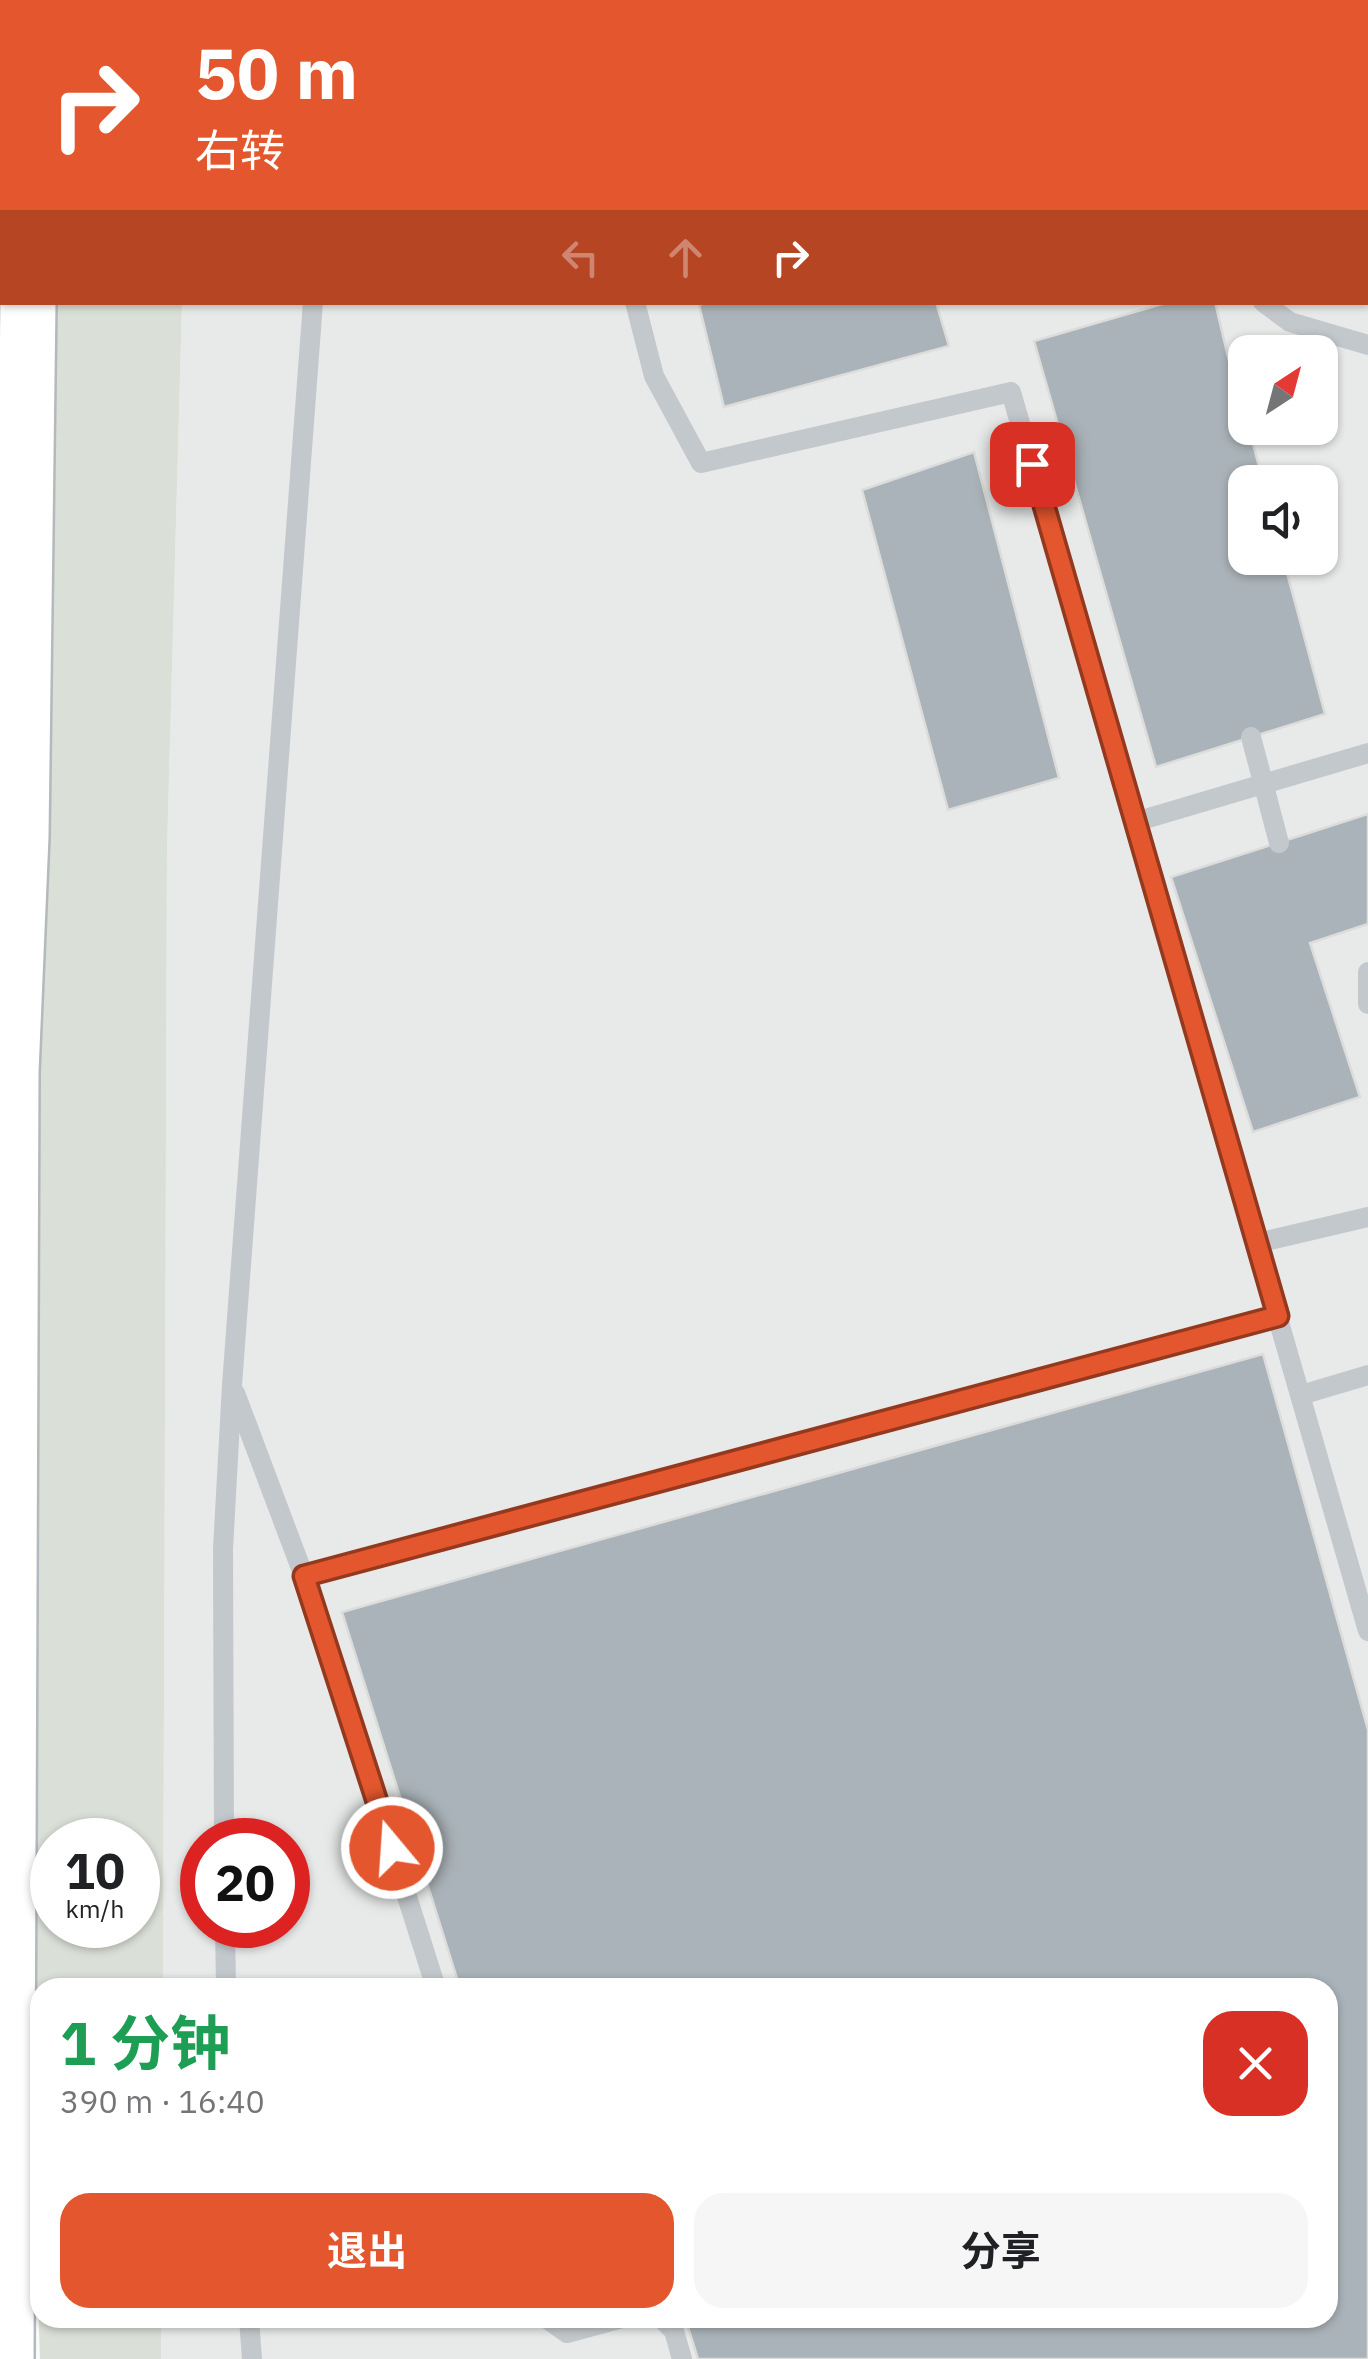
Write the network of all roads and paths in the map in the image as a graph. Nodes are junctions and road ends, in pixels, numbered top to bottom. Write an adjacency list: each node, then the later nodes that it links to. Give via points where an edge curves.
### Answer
1 (28, 305): 15 (highway)
2 (313, 305): 20 (lane)
3 (636, 305): 10 (lane, via 654,376 701,463 1011,392)
4 (1268, 305): 5 (lane, via 1290,322)
5 (1365, 345): 6 (lane)
6 (1368, 367)
7 (1251, 737): 9 (lane)
8 (1368, 753): 9 (lane)
9 (1264, 784): 10 (lane); 11 (lane)
10 (1135, 822): 17 (lane)
11 (1280, 842)
12 (1368, 972): 14 (lane)
13 (0, 1000): 15 (highway)
14 (1368, 1004)
15 (11, 1072): 32 (highway)
16 (1368, 1217): 17 (lane)
17 (1257, 1243): 18 (lane)
18 (1278, 1316): 21 (lane); 22 (lane)
19 (1368, 1375): 21 (lane)
20 (232, 1385): 22 (lane); 24 (lane)
21 (1301, 1395): 23 (lane)
22 (304, 1576): 27 (lane)
23 (1368, 1630)
24 (224, 1818)
25 (225, 1948): 26 (lane)
26 (226, 1978)
27 (433, 1978)
28 (250, 2328): 33 (lane)
29 (560, 2328): 30 (lane, via 567,2333)
30 (585, 2328)
31 (670, 2328): 34 (lane)
32 (6, 2359)
33 (252, 2359)
34 (682, 2359)

